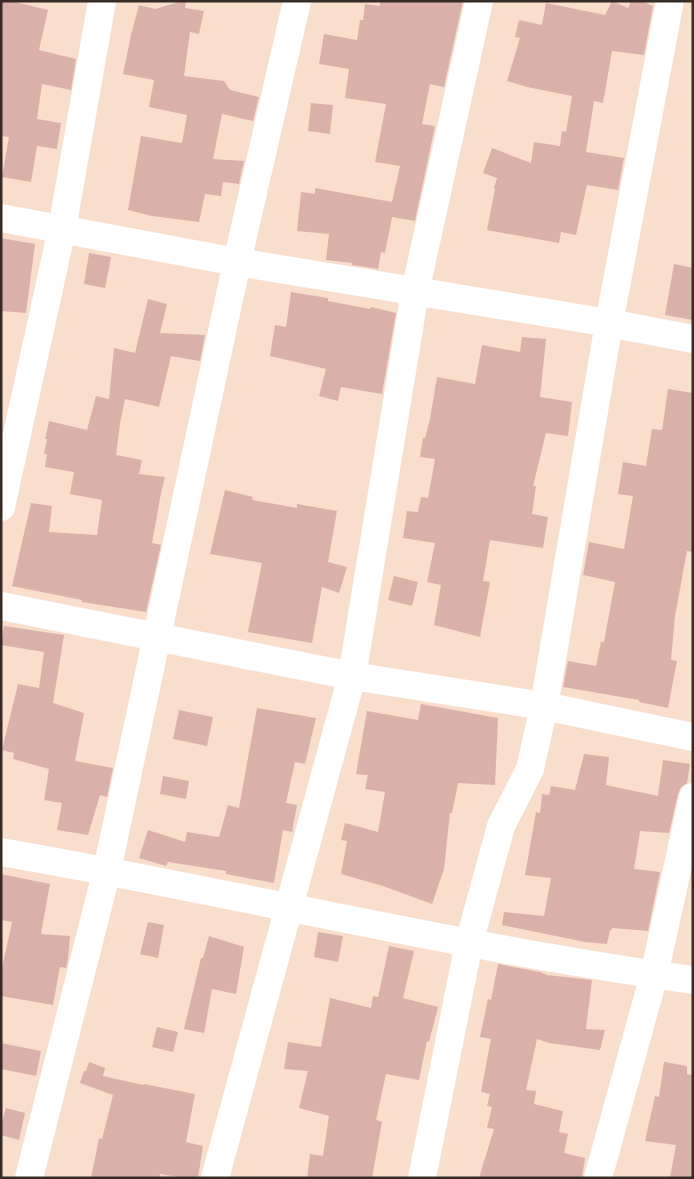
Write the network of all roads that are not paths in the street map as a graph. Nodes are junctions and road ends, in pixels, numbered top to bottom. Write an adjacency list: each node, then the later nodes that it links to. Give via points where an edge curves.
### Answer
1 (102, 1): 6 (street)
2 (297, 1): 7 (street)
3 (479, 1): 8 (street)
4 (670, 1): 9 (street)
5 (1, 218): 6 (street)
6 (62, 229): 7 (street); 11 (street)
7 (237, 262): 8 (street); 13 (street)
8 (415, 292): 9 (street); 14 (street)
9 (609, 323): 10 (street); 15 (street)
10 (693, 339)
11 (1, 507)
12 (1, 606): 13 (street)
13 (157, 636): 14 (street); 19 (street)
14 (352, 676): 15 (street); 20 (street)
15 (544, 706): 16 (street); 21 (street, via 530,769 501,826)
16 (693, 737)
17 (693, 797): 22 (street)
18 (1, 852): 19 (street)
19 (107, 870): 20 (street); 24 (street)
20 (288, 908): 21 (street); 25 (street)
21 (469, 943): 22 (street); 26 (street)
22 (654, 975): 23 (street); 27 (street)
23 (693, 980)
24 (29, 1178)
25 (215, 1178)
26 (422, 1178)
27 (598, 1178)

